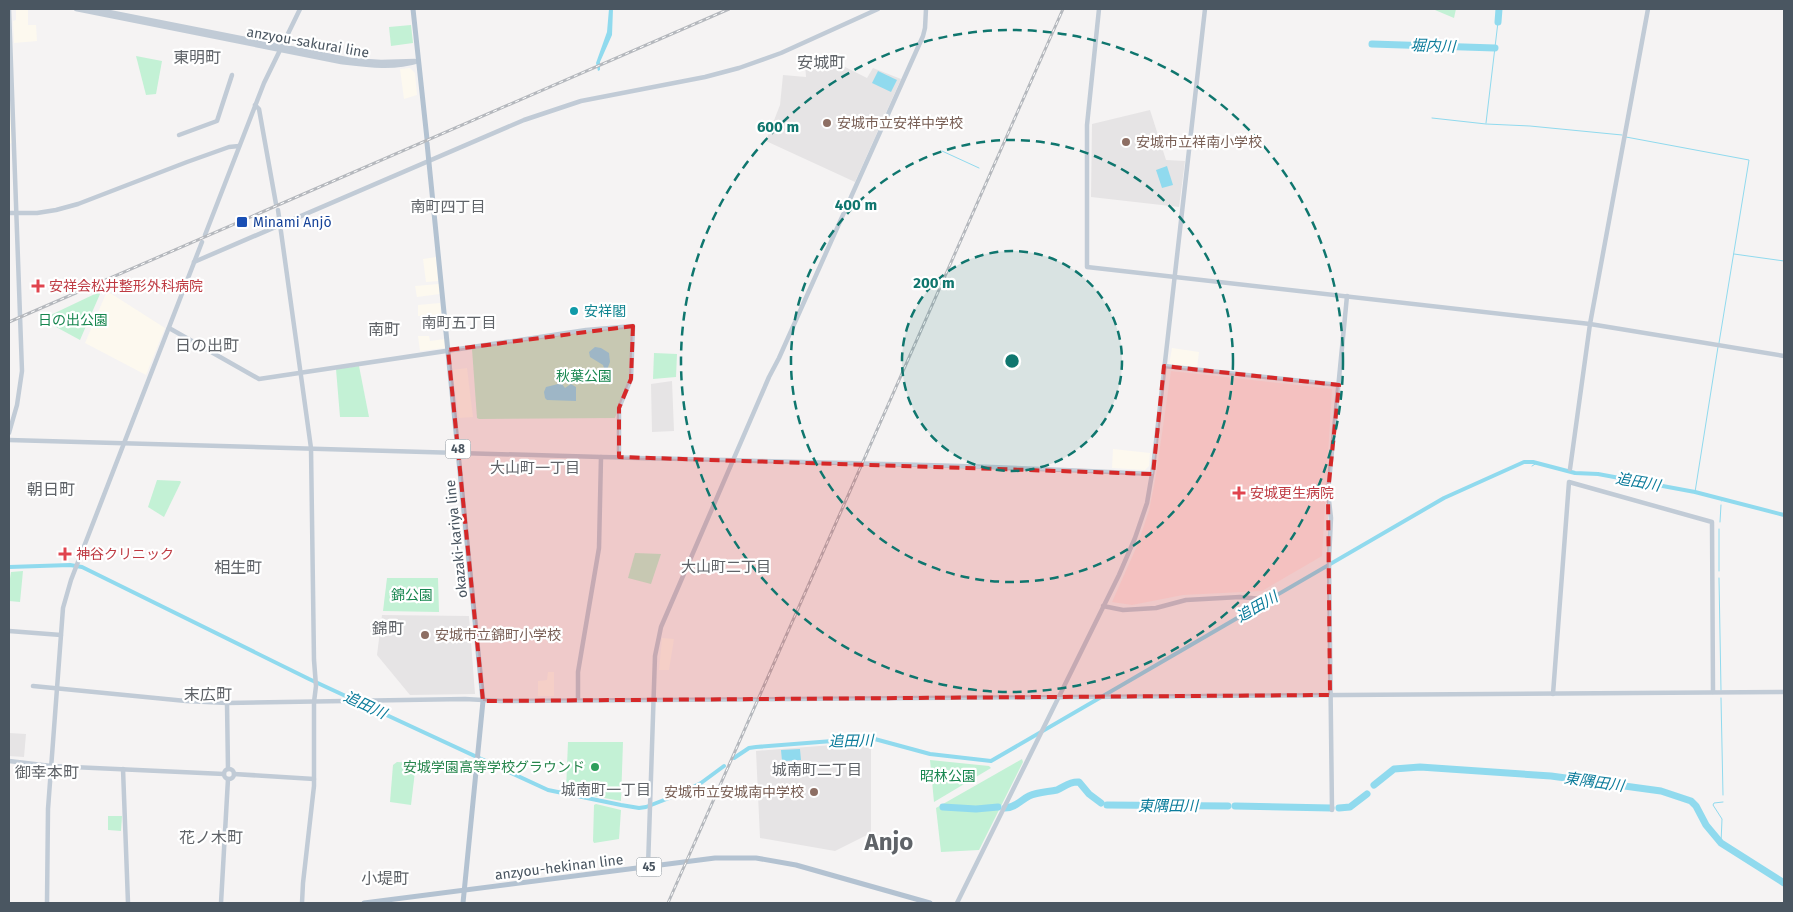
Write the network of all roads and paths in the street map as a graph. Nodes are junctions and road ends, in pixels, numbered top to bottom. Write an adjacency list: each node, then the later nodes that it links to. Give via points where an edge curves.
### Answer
1 (9, 9): 21 (street)
2 (76, 9): 11 (street, anzyou-sakurai line)
3 (94, 9): 11 (street, anzyou-sakurai line)
4 (300, 9): 11 (street)
5 (414, 9): 12 (main road, okazaki-kariya line / 48)
6 (878, 9): 17 (street, via 781,53 739,68 581,101 524,120)
7 (926, 9): 42 (street, via 923,36)
8 (1100, 9): 26 (street, via 1087,125 1087,267)
9 (1204, 9): 26 (street)
10 (1648, 9): 28 (street)
11 (280, 48): 12 (street, anzyou-sakurai line, via 362,65 398,65); 14 (street)
12 (418, 61): 17 (main road, okazaki-kariya line / 48)
13 (232, 75): 15 (street, via 217,121)
14 (255, 105): 16 (street); 18 (street, via 260,109)
15 (179, 135)
16 (240, 146): 21 (street, via 229,147 73,205 46,212); 23 (street)
17 (428, 161): 22 (street); 30 (main road, okazaki-kariya line / 48)
18 (276, 204)
19 (278, 210): 22 (street)
20 (9, 213): 21 (street)
21 (17, 213): 35 (street, via 22,371)
22 (280, 225): 25 (street); 33 (street)
23 (205, 235)
24 (202, 242): 25 (street)
25 (194, 262): 29 (street)
26 (1174, 278): 27 (street); 32 (street)
27 (1347, 296): 28 (street); 34 (street)
28 (1590, 324): 31 (street); 43 (street)
29 (169, 328): 33 (street, via 259,378); 37 (street)
30 (448, 350): 33 (street); 39 (main road, okazaki-kariya line / 48); 41 (street, via 633,326 630,379 619,408)
31 (1784, 356)
32 (1164, 366): 34 (street); 44 (street)
33 (301, 372): 38 (street)
34 (1339, 385): 54 (street, via 1328,492 1331,518)
35 (9, 433)
36 (9, 440): 37 (street)
37 (125, 443): 38 (street); 48 (street, via 76,568 63,608)
38 (311, 448): 39 (street); 59 (street)
39 (458, 452): 40 (street); 58 (main road, okazaki-kariya line / 48)
40 (601, 457): 41 (street); 56 (street, via 599,548 578,672)
41 (619, 457): 42 (street)
42 (733, 460): 44 (street, via 1054,468); 57 (street, via 661,627 655,656)
43 (1570, 471)
44 (1152, 474): 46 (street, via 1147,503 1135,538)
45 (1262, 599): 46 (street, via 1186,600 1156,608 1123,610)
46 (1103, 606): 55 (street)
47 (9, 631): 48 (street)
48 (61, 635): 50 (street)
49 (33, 686): 50 (street)
50 (57, 688): 60 (street); 62 (street)
51 (1713, 692): 52 (street); 53 (street); 53 (street, via 1712,522 1569,482)
52 (1784, 692)
53 (1553, 694): 54 (street)
54 (1330, 695): 55 (street); 69 (street)
55 (1058, 698): 57 (street); 79 (street)
56 (578, 700): 57 (street); 58 (street)
57 (654, 700): 70 (street)
58 (483, 701): 59 (street); 71 (main road, okazaki-kariya line / 48)
59 (314, 702): 60 (street); 68 (street)
60 (227, 703): 63 (street)
61 (9, 761): 62 (street)
62 (51, 766): 64 (street); 72 (street)
63 (228, 769): 65 (street); 66 (street)
64 (123, 770): 65 (street); 73 (street)
65 (224, 774): 67 (street)
66 (234, 774): 67 (street); 68 (street)
67 (228, 779): 74 (street)
68 (314, 779): 75 (street)
69 (1332, 810)
70 (648, 867): 71 (main road, anzyou-hekinan line / 45); 78 (main road, anzyou-hekinan line / 45, via 715,858 756,858 796,865)
71 (464, 890): 76 (main road, anzyou-hekinan line / 45); 77 (main road, okazaki-kariya line / 48)
72 (47, 903)
73 (128, 903)
74 (221, 903)
75 (302, 903)
76 (364, 903)
77 (463, 903)
78 (930, 903)
79 (957, 903)

